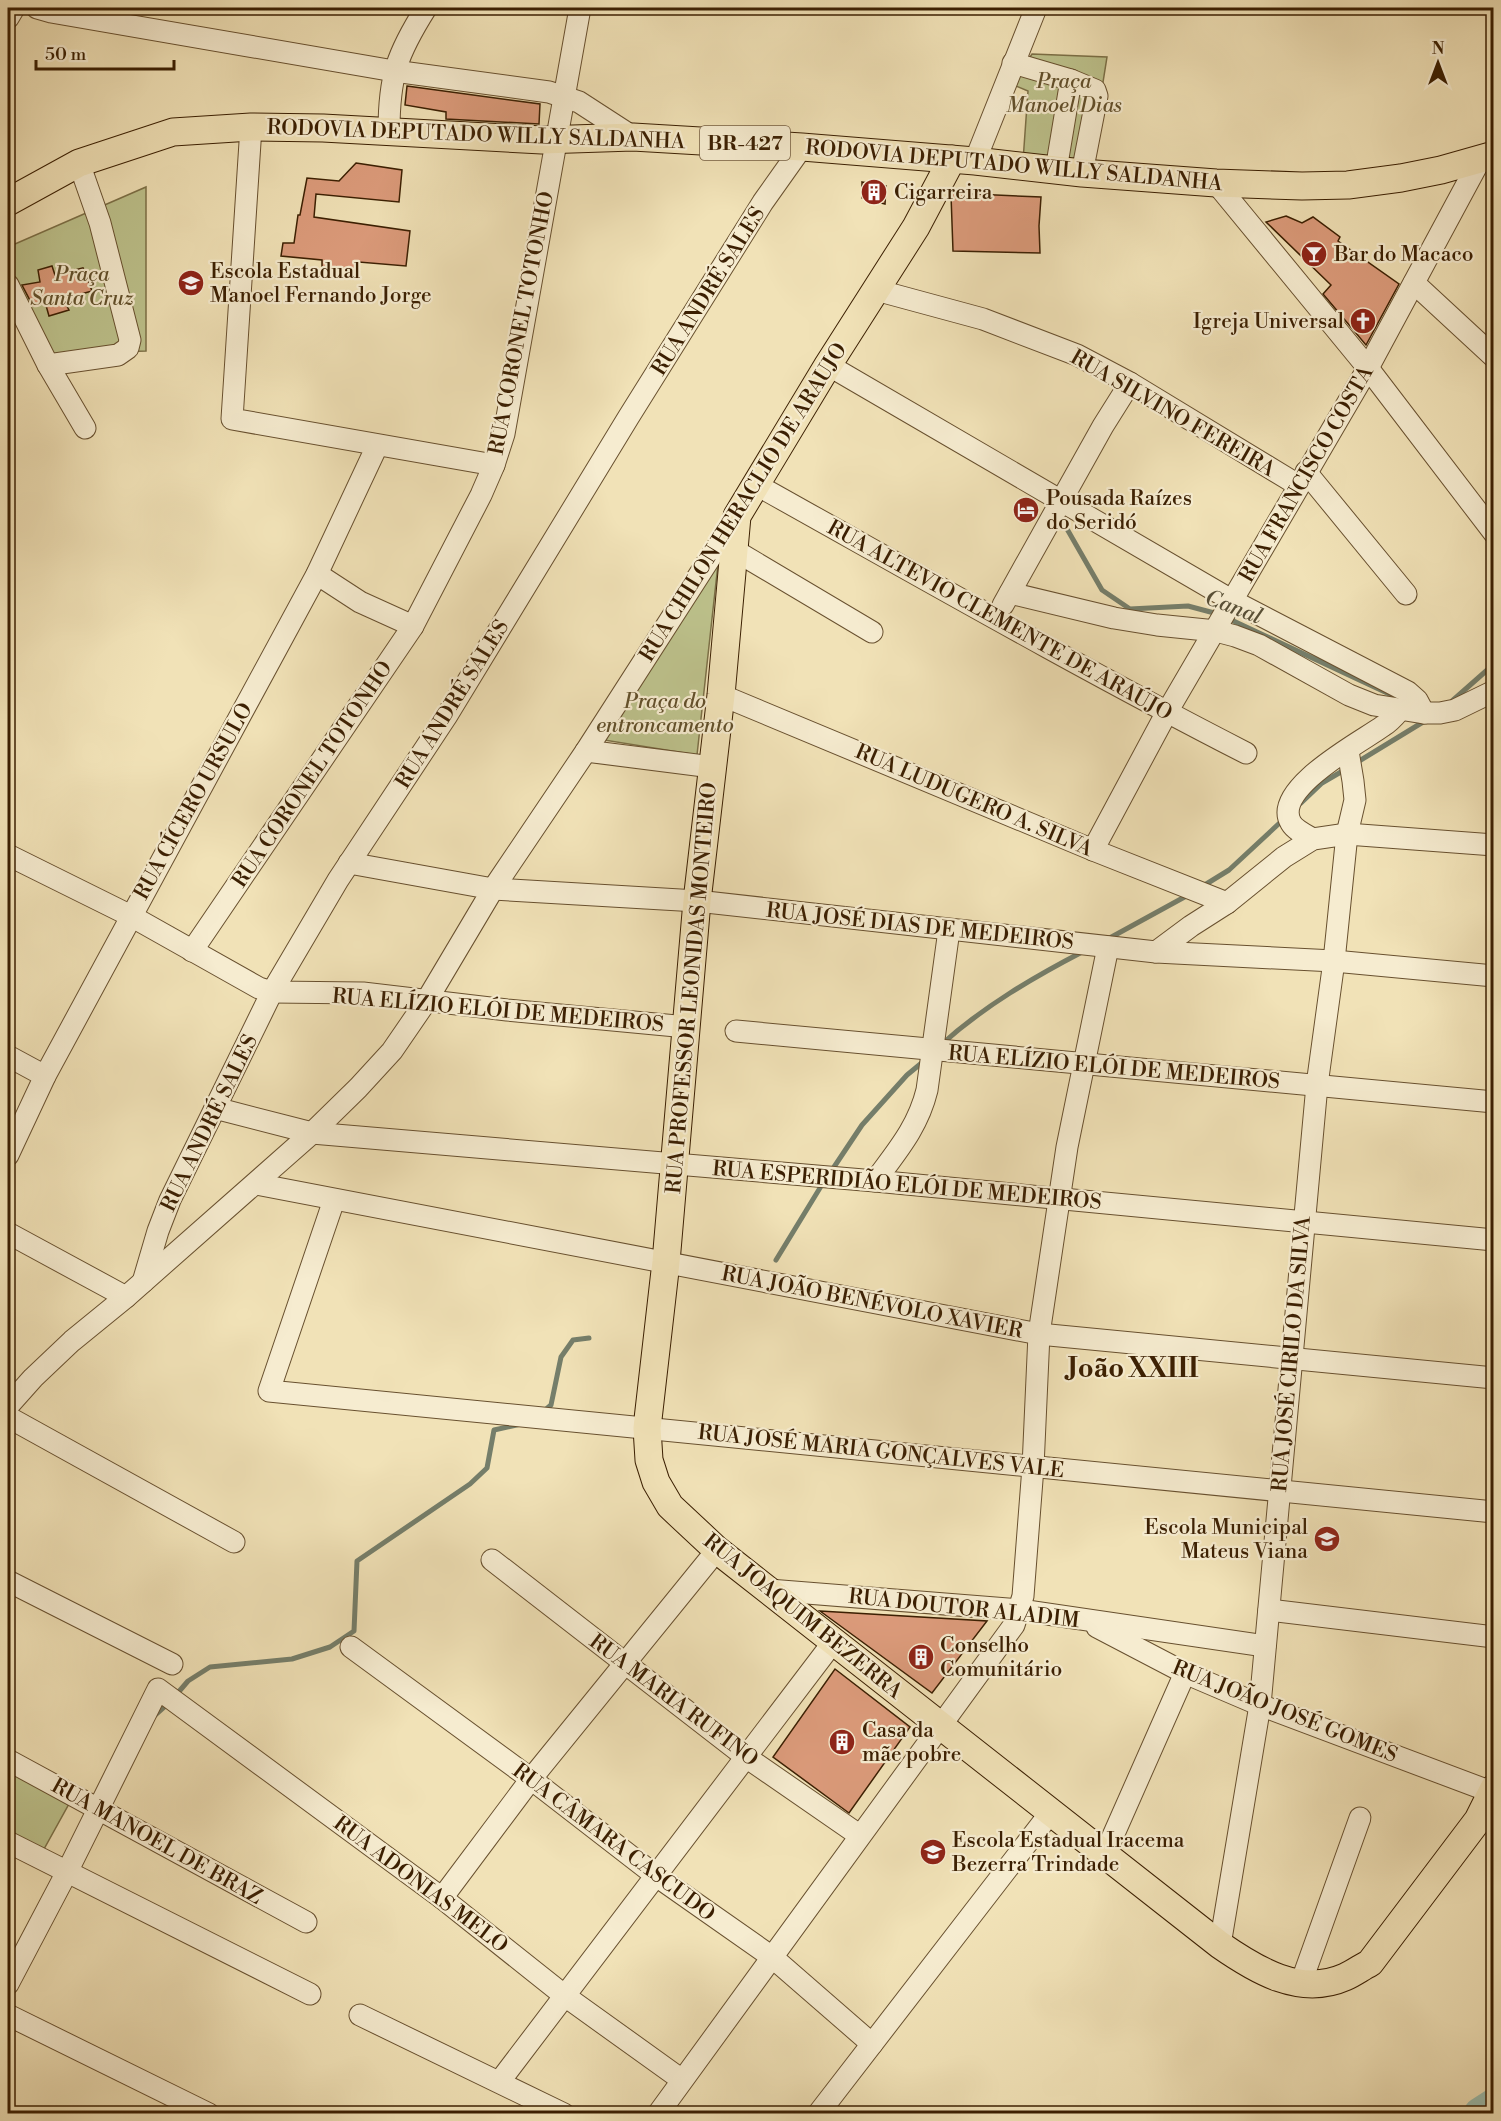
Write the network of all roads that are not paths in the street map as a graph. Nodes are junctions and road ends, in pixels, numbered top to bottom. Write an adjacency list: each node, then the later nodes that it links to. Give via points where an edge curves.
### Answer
1 (14, 8): 6 (street)
2 (37, 8): 8 (street)
3 (426, 8): 8 (street)
4 (580, 8): 10 (street, RUA CORONEL TOTONHO)
5 (1036, 8): 7 (street)
6 (8, 18)
7 (1013, 63): 9 (street); 17 (street)
8 (394, 71): 10 (street); 12 (street)
9 (1071, 80): 19 (street); 19 (street, via 1096,93)
10 (563, 96): 13 (street); 14 (street, RUA CORONEL TOTONHO)
11 (251, 127): 12 (main road, RODOVIA DEPUTADO WILLY SALDANHA / BR-427); 18 (main road, RODOVIA DEPUTADO WILLY SALDANHA / BR-427, via 173,132); 31 (street, via 232,419)
12 (389, 131): 14 (main road, RODOVIA DEPUTADO WILLY SALDANHA / BR-427)
13 (633, 136): 14 (main road, RODOVIA DEPUTADO WILLY SALDANHA / BR-427); 15 (main road, RODOVIA DEPUTADO WILLY SALDANHA / BR-427)
14 (555, 140): 32 (street, RUA CORONEL TOTONHO, via 504,434)
15 (802, 147): 17 (main road, RODOVIA DEPUTADO WILLY SALDANHA / BR-427); 61 (street, RUA ANDRÉ SALES, via 763,202 628,418 446,717)
16 (1487, 157): 20 (main road, RODOVIA DEPUTADO WILLY SALDANHA / BR-427, via 1442,170 1348,185); 22 (street, RUA FRANCISCO COSTA)
17 (964, 160): 19 (main road, RODOVIA DEPUTADO WILLY SALDANHA / BR-427); 24 (main road, RUA CHILON HERACLIO DE ARAUJO)
18 (79, 163): 21 (main road, RODOVIA DEPUTADO WILLY SALDANHA / BR-427); 26 (street, via 100,223 130,340 128,348 118,355)
19 (1069, 172): 20 (main road, RODOVIA DEPUTADO WILLY SALDANHA / BR-427)
20 (1216, 183): 28 (street)
21 (8, 202)
22 (1414, 283): 25 (street); 28 (street, RUA FRANCISCO COSTA)
23 (8, 285): 26 (street)
24 (876, 290): 27 (main road, RUA CHILON HERACLIO DE ARAUJO); 29 (street, RUA SILVINO FEREIRA, via 1031,336)
25 (1494, 357)
26 (48, 365): 30 (street)
27 (828, 365): 34 (main road, RUA CHILON HERACLIO DE ARAUJO); 35 (street)
28 (1368, 368): 33 (street, RUA FRANCISCO COSTA); 37 (street)
29 (1130, 383): 33 (street, RUA SILVINO FEREIRA); 35 (street)
30 (86, 428)
31 (377, 446): 32 (street); 39 (street, RUA CÍCERO URSULO)
32 (494, 465): 44 (street, RUA CORONEL TOTONHO)
33 (1302, 479): 41 (street, RUA SILVINO FEREIRA); 42 (street, RUA FRANCISCO COSTA)
34 (755, 484): 36 (main road, RUA CHILON HERACLIO DE ARAUJO); 43 (street, RUA ALTEVIO CLEMENTE DE ARAÚJO)
35 (1060, 501): 40 (street); 42 (street)
36 (737, 516): 38 (main road, RUA PROFESSOR LEONIDAS MONTEIRO); 53 (street, RUA CHILON HERACLIO DE ARAUJO)
37 (1494, 533)
38 (734, 550): 46 (street); 48 (main road, RUA PROFESSOR LEONIDAS MONTEIRO)
39 (317, 574): 44 (street, via 360,602); 65 (street, RUA CÍCERO URSULO)
40 (1010, 593): 43 (street); 45 (street, via 1114,618)
41 (1406, 594)
42 (1233, 601): 45 (street, RUA FRANCISCO COSTA); 51 (street, via 1408,692)
43 (994, 618): 50 (street, RUA ALTEVIO CLEMENTE DE ARAÚJO)
44 (413, 626): 68 (street, RUA CORONEL TOTONHO)
45 (1216, 631): 49 (street, via 1259,645 1349,695); 50 (street, RUA FRANCISCO COSTA)
46 (872, 632)
47 (1494, 692): 51 (street, via 1455,710)
48 (721, 695): 55 (main road, RUA PROFESSOR LEONIDAS MONTEIRO); 59 (street, RUA LUDUGERO A. SILVA)
49 (1400, 710): 51 (street); 52 (street)
50 (1167, 712): 54 (street, RUA ALTEVIO CLEMENTE DE ARAÚJO); 59 (street, RUA FRANCISCO COSTA)
51 (1424, 713)
52 (1348, 751): 56 (street, RUA JOSÉ CIRILO DA SILVA, via 1354,800); 57 (street, via 1312,776 1290,802 1292,826)
53 (586, 752): 55 (street); 62 (street, RUA CHILON HERACLIO DE ARAUJO)
54 (1246, 753)
55 (712, 767): 63 (main road, RUA PROFESSOR LEONIDAS MONTEIRO)
56 (1347, 834): 57 (street); 58 (street); 70 (street, RUA JOSÉ CIRILO DA SILVA)
57 (1313, 839): 64 (street)
58 (1494, 845)
59 (1093, 850): 64 (street, RUA LUDUGERO A. SILVA)
60 (8, 855): 65 (street)
61 (349, 863): 62 (street, RUA JOSÉ DIAS DE MEDEIROS); 72 (street, RUA ANDRÉ SALES)
62 (494, 889): 63 (street, RUA JOSÉ DIAS DE MEDEIROS); 73 (street, RUA CHILON HERACLIO DE ARAUJO)
63 (697, 901): 66 (street, RUA JOSÉ DIAS DE MEDEIROS); 74 (main road, RUA PROFESSOR LEONIDAS MONTEIRO)
64 (1227, 903): 69 (street)
65 (131, 916): 68 (street); 79 (street, RUA CÍCERO URSULO)
66 (949, 930): 67 (street, RUA JOSÉ DIAS DE MEDEIROS); 76 (street)
67 (1108, 947): 69 (street, RUA JOSÉ DIAS DE MEDEIROS); 78 (street)
68 (192, 951): 72 (street)
69 (1156, 952): 70 (street, RUA JOSÉ DIAS DE MEDEIROS)
70 (1334, 961): 71 (street, RUA JOSÉ DIAS DE MEDEIROS); 80 (street, RUA JOSÉ CIRILO DA SILVA)
71 (1494, 976)
72 (272, 993): 73 (street, RUA ELÍZIO ELÓI DE MEDEIROS, via 363,993); 82 (street, RUA ANDRÉ SALES)
73 (427, 1000): 74 (street, RUA ELÍZIO ELÓI DE MEDEIROS); 83 (street, RUA CHILON HERACLIO DE ARAUJO, via 392,1051)
74 (687, 1028): 85 (main road, RUA PROFESSOR LEONIDAS MONTEIRO)
75 (735, 1031): 76 (street, RUA ELÍZIO ELÓI DE MEDEIROS)
76 (931, 1050): 78 (street, RUA ELÍZIO ELÓI DE MEDEIROS); 86 (street, via 922,1110 914,1128)
77 (8, 1056): 79 (street)
78 (1085, 1064): 80 (street, RUA ELÍZIO ELÓI DE MEDEIROS); 89 (street)
79 (45, 1076): 84 (street, RUA CÍCERO URSULO)
80 (1317, 1086): 81 (street, RUA ELÍZIO ELÓI DE MEDEIROS); 90 (street, RUA JOSÉ CIRILO DA SILVA)
81 (1494, 1102)
82 (215, 1108): 83 (street, RUA ESPERIDIÃO ELÓI DE MEDEIROS); 94 (street, RUA ANDRÉ SALES, via 170,1200)
83 (312, 1133): 85 (street, RUA ESPERIDIÃO ELÓI DE MEDEIROS); 87 (street, RUA CHILON HERACLIO DE ARAUJO)
84 (8, 1155)
85 (674, 1163): 86 (street, RUA ESPERIDIÃO ELÓI DE MEDEIROS); 93 (main road, RUA PROFESSOR LEONIDAS MONTEIRO)
86 (875, 1181): 89 (street, RUA ESPERIDIÃO ELÓI DE MEDEIROS)
87 (256, 1184): 88 (street, RUA JOÃO BENÉVOLO XAVIER); 94 (street, RUA CHILON HERACLIO DE ARAUJO)
88 (334, 1200): 93 (street, RUA JOÃO BENÉVOLO XAVIER); 101 (street, RUA JOSÉ MARIA GONÇALVES VALE, via 269,1391)
89 (1058, 1200): 90 (street, RUA ESPERIDIÃO ELÓI DE MEDEIROS); 96 (street)
90 (1304, 1222): 92 (street, RUA ESPERIDIÃO ELÓI DE MEDEIROS); 97 (street, RUA JOSÉ CIRILO DA SILVA)
91 (8, 1233): 95 (street)
92 (1494, 1240)
93 (666, 1262): 96 (street, RUA JOÃO BENÉVOLO XAVIER); 101 (main road, RUA PROFESSOR LEONIDAS MONTEIRO)
94 (143, 1282): 95 (street, RUA CHILON HERACLIO DE ARAUJO)
95 (126, 1297): 99 (street, via 72,1341)
96 (1039, 1334): 97 (street, RUA JOÃO BENÉVOLO XAVIER); 103 (street)
97 (1292, 1358): 98 (street, RUA JOÃO BENÉVOLO XAVIER); 104 (street, RUA JOSÉ CIRILO DA SILVA)
98 (1494, 1378)
99 (8, 1406)
100 (8, 1417): 106 (street)
101 (647, 1428): 102 (main road, RUA PROFESSOR LEONIDAS MONTEIRO); 103 (street, RUA JOSÉ MARIA GONÇALVES VALE)
102 (649, 1460): 107 (main road, RUA JOAQUIM BEZERRA, via 670,1506)
103 (1033, 1467): 104 (street, RUA JOSÉ MARIA GONÇALVES VALE); 111 (street)
104 (1278, 1490): 105 (street, RUA JOSÉ MARIA GONÇALVES VALE); 112 (street, RUA JOSÉ CIRILO DA SILVA)
105 (1494, 1512)
106 (234, 1542)
107 (717, 1550): 110 (main road, RUA JOAQUIM BEZERRA); 118 (street)
108 (492, 1560): 118 (street, RUA MARIA RUFINO)
109 (8, 1581): 119 (street)
110 (769, 1590): 111 (street, RUA DOUTOR ALADIM); 115 (main road, RUA JOAQUIM BEZERRA)
111 (1020, 1610): 113 (street, RUA DOUTOR ALADIM); 122 (street, via 1014,1625)
112 (1269, 1610): 114 (street); 116 (street, RUA JOSÉ CIRILO DA SILVA)
113 (1083, 1620): 116 (street, RUA DOUTOR ALADIM); 120 (street, RUA JOÃO JOSÉ GOMES)
114 (1494, 1637)
115 (834, 1641): 122 (main road, RUA JOAQUIM BEZERRA); 123 (street)
116 (1265, 1646): 121 (street, RUA JOSÉ CIRILO DA SILVA)
117 (351, 1647): 125 (street, RUA CÂMARA CASCUDO)
118 (626, 1663): 123 (street, RUA MARIA RUFINO); 125 (street)
119 (172, 1664)
120 (1185, 1673): 121 (street, RUA JOÃO JOSÉ GOMES); 132 (street)
121 (1260, 1705): 126 (street, RUA JOÃO JOSÉ GOMES); 137 (street, RUA JOSÉ CIRILO DA SILVA)
122 (942, 1726): 128 (main road, RUA JOAQUIM BEZERRA); 130 (street)
123 (746, 1757): 130 (street, RUA MARIA RUFINO); 134 (street)
124 (8, 1760): 127 (street, RUA MANOEL DE BRAZ)
125 (531, 1779): 134 (street, RUA CÂMARA CASCUDO); 135 (street)
126 (1493, 1791): 139 (main road, RUA JOAQUIM BEZERRA, via 1478,1820 1370,1963 1344,1977 1323,1983)
127 (99, 1808): 133 (street); 135 (street, RUA ADONIAS MELO, via 158,1689); 136 (street, RUA MANOEL DE BRAZ)
128 (1051, 1812): 132 (main road, RUA JOAQUIM BEZERRA); 145 (street)
129 (1360, 1818): 139 (street)
130 (859, 1835): 138 (street)
131 (8, 1842): 133 (street)
132 (1105, 1854): 137 (main road, RUA JOAQUIM BEZERRA)
133 (67, 1872): 140 (street); 141 (street)
134 (655, 1875): 138 (street, RUA CÂMARA CASCUDO); 142 (street)
135 (442, 1898): 142 (street, RUA ADONIAS MELO)
136 (306, 1922)
137 (1220, 1945): 139 (main road, RUA JOAQUIM BEZERRA, via 1253,1967)
138 (772, 1957): 145 (street, RUA CÂMARA CASCUDO); 146 (street)
139 (1301, 1983)
140 (8, 1984)
141 (310, 1994)
142 (565, 1996): 146 (street, RUA ADONIAS MELO); 147 (street)
143 (8, 2015): 148 (street)
144 (360, 2015): 147 (street)
145 (872, 2044): 151 (street)
146 (682, 2080): 150 (street)
147 (500, 2081): 149 (street)
148 (209, 2114)
149 (564, 2114)
150 (658, 2114)
151 (818, 2114)

